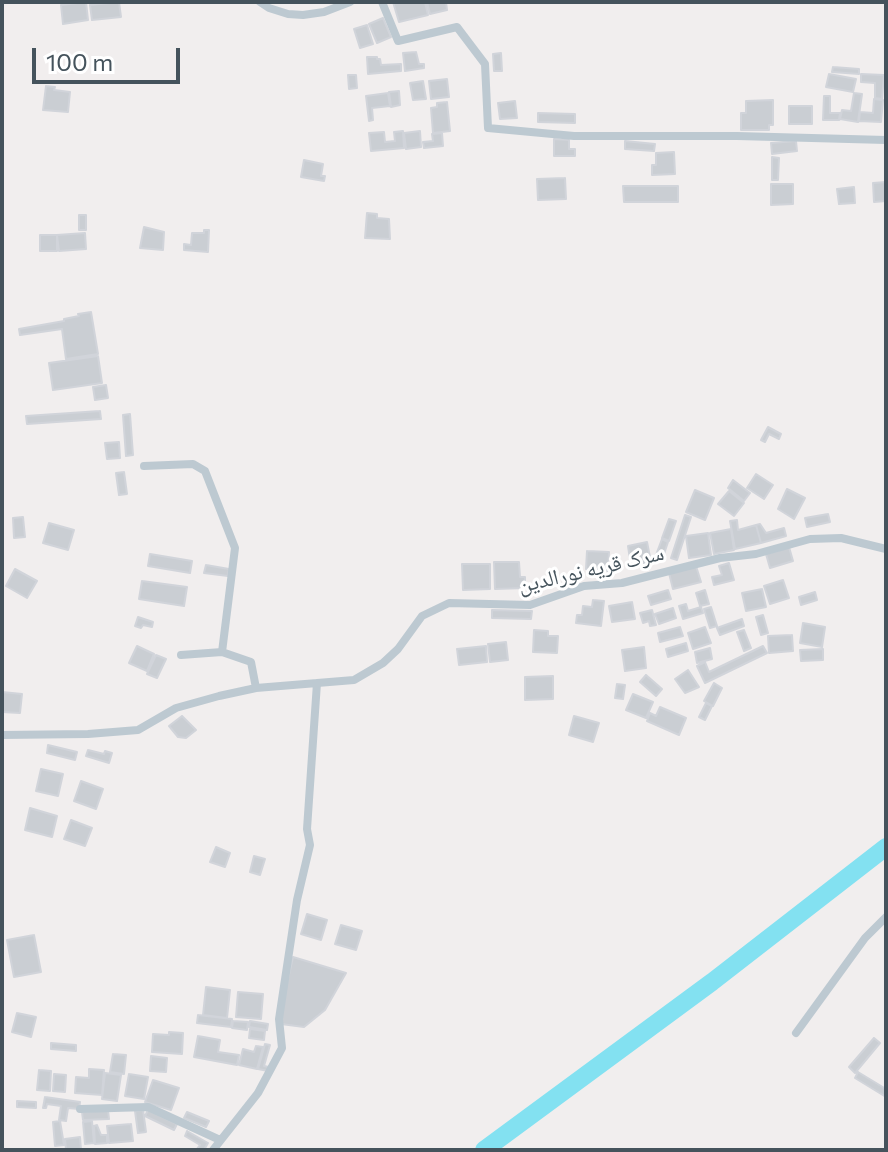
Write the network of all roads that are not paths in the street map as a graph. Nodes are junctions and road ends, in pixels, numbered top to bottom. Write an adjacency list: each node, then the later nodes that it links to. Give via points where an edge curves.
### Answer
1 (260, 2): 2 (street, via 303,15)
2 (350, 2)
3 (382, 2): 4 (street, via 398,41 457,27 485,64 488,128 574,136)
4 (886, 140)
5 (144, 466): 7 (street, via 193,464 205,471 235,548)
6 (886, 549): 9 (street, سرک قریه نورالدین, via 841,538 810,539 622,583 584,586 530,605 449,603 422,616 383,663 354,680)
7 (222, 652): 8 (street); 10 (street, via 251,662)
8 (181, 655)
9 (317, 683): 10 (street, سرک قریه نورالدین); 15 (street, via 310,845 279,1019 282,1048 258,1093)
10 (256, 688): 11 (street, سرک قریه نورالدین, via 176,708 138,730)
11 (2, 735)
12 (886, 917): 13 (street)
13 (796, 1033)
14 (80, 1109): 15 (street, via 148,1107)
15 (220, 1140): 16 (street)
16 (213, 1150)

